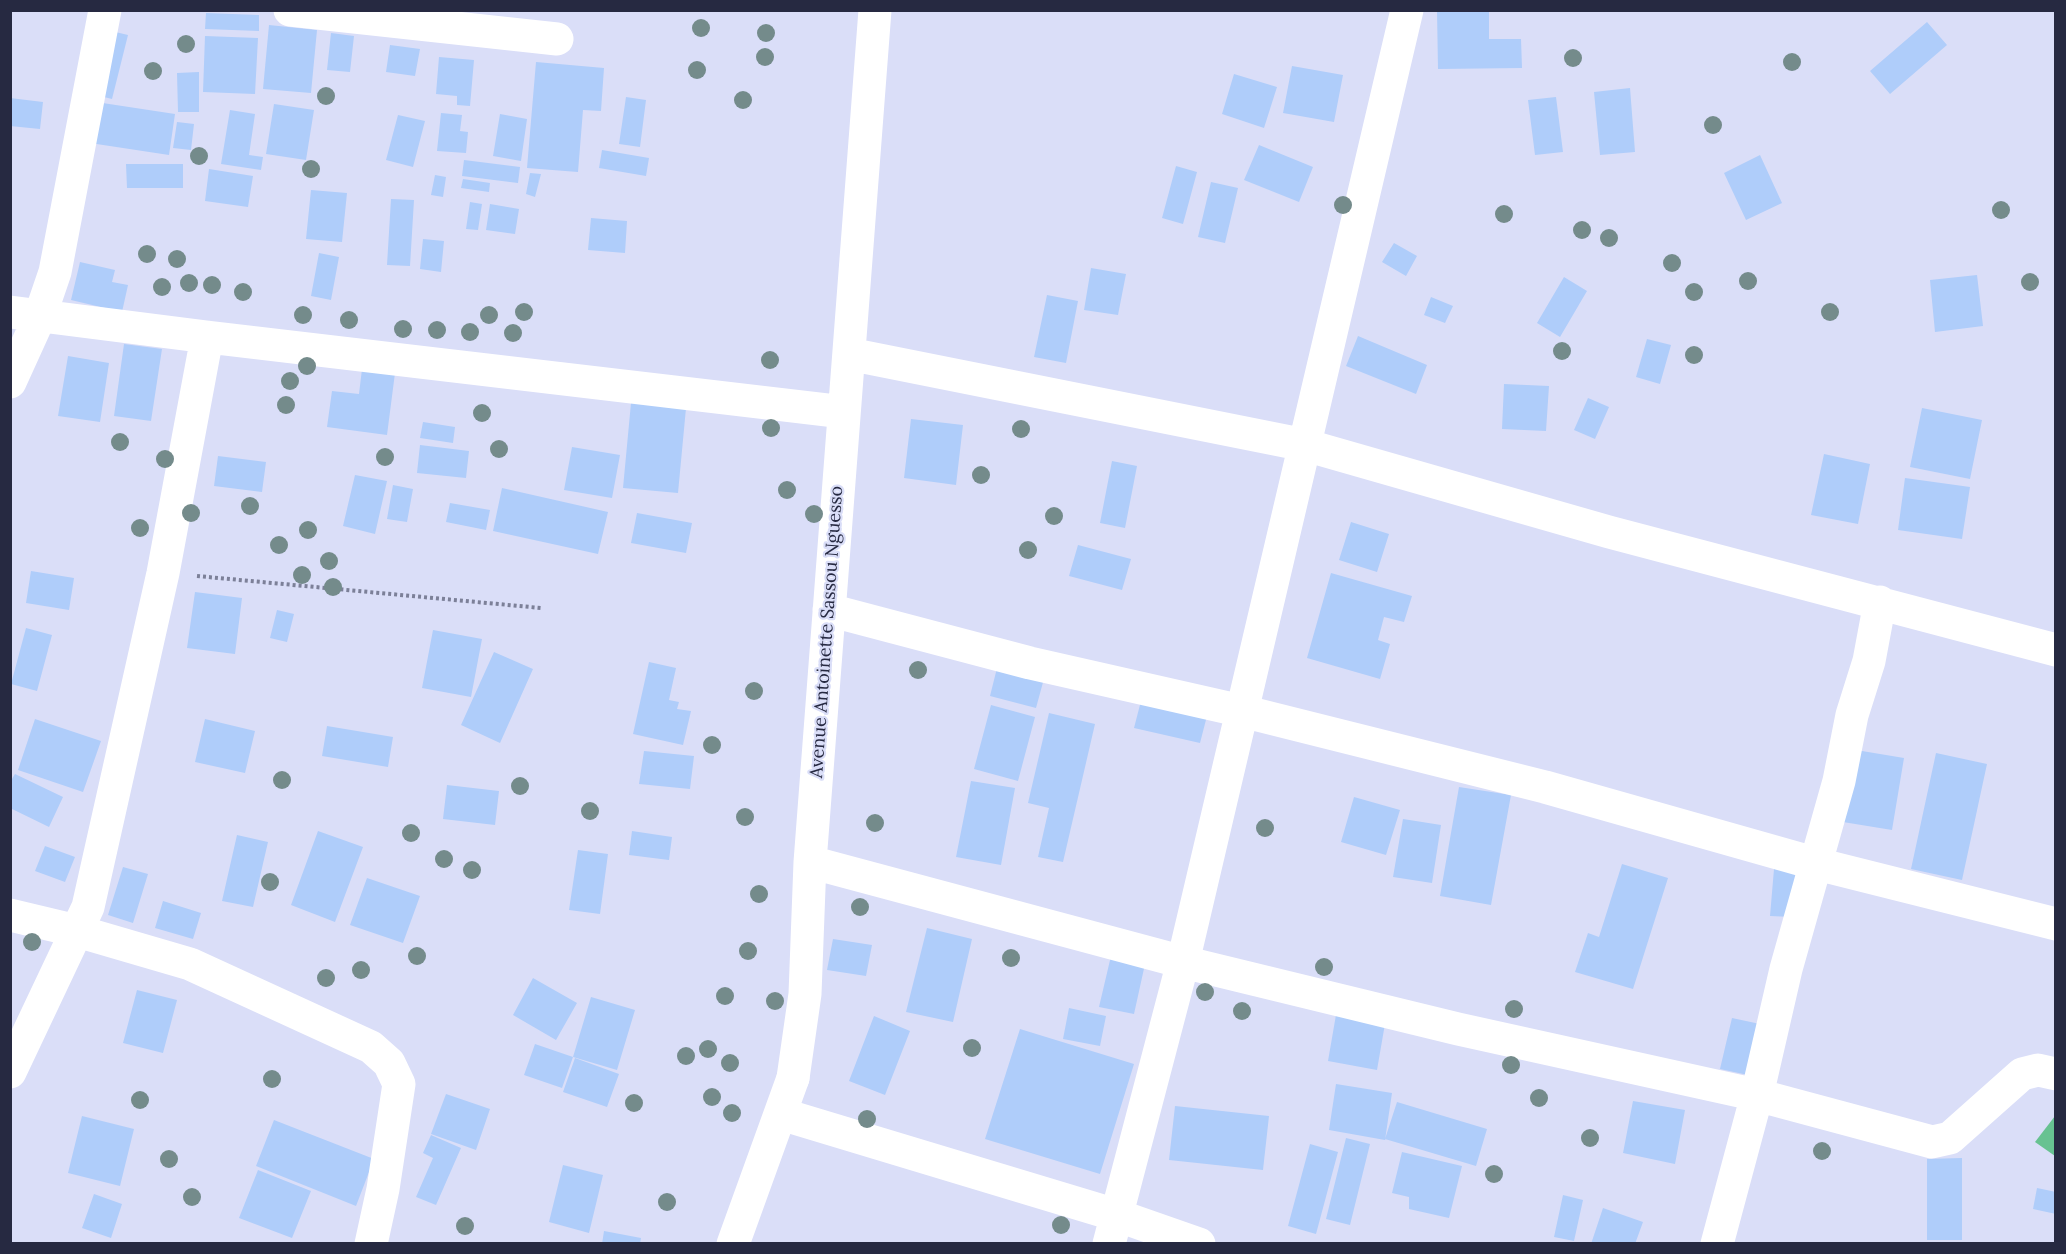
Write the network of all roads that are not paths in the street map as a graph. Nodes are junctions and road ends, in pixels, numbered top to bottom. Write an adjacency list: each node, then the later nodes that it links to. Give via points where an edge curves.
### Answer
1 (105, 10): 6 (street, via 55,272)
2 (290, 10): 5 (street)
3 (875, 10): 8 (street, Avenue Antoinette Sassou Nguesso)
4 (1407, 10): 11 (street)
5 (557, 39)
6 (25, 314): 7 (street); 9 (street)
7 (207, 337): 10 (street); 20 (street, via 163,573 88,907)
8 (849, 354): 10 (street, Avenue Antoinette Sassou Nguesso); 11 (street)
9 (10, 382)
10 (844, 412): 13 (street, Avenue Antoinette Sassou Nguesso)
11 (1305, 445): 12 (street, via 1609,532); 15 (street)
12 (1880, 602): 14 (street); 17 (street, via 1869,662 1852,715)
13 (829, 610): 15 (street, via 1030,663); 16 (street, Avenue Antoinette Sassou Nguesso)
14 (2055, 650)
15 (1242, 711): 17 (street, via 1545,787); 21 (street)
16 (810, 862): 21 (street); 25 (street, Avenue Antoinette Sassou Nguesso, via 805,994 793,1078)
17 (1817, 864): 19 (street); 24 (street, via 1786,969)
18 (10, 915): 20 (street)
19 (2055, 924)
20 (77, 931): 22 (street); 27 (street, via 190,964 371,1047 389,1064 399,1084)
21 (1183, 962): 24 (street, via 1458,1029); 26 (street)
22 (10, 1072)
23 (2055, 1074): 24 (street, via 2022,1074 1950,1138 1932,1142)
24 (1757, 1095): 30 (street)
25 (780, 1114): 26 (street); 28 (street, Avenue Antoinette Sassou Nguesso)
26 (1113, 1229): 29 (street)
27 (371, 1244)
28 (733, 1244)
29 (1199, 1244)
30 (1717, 1244)

